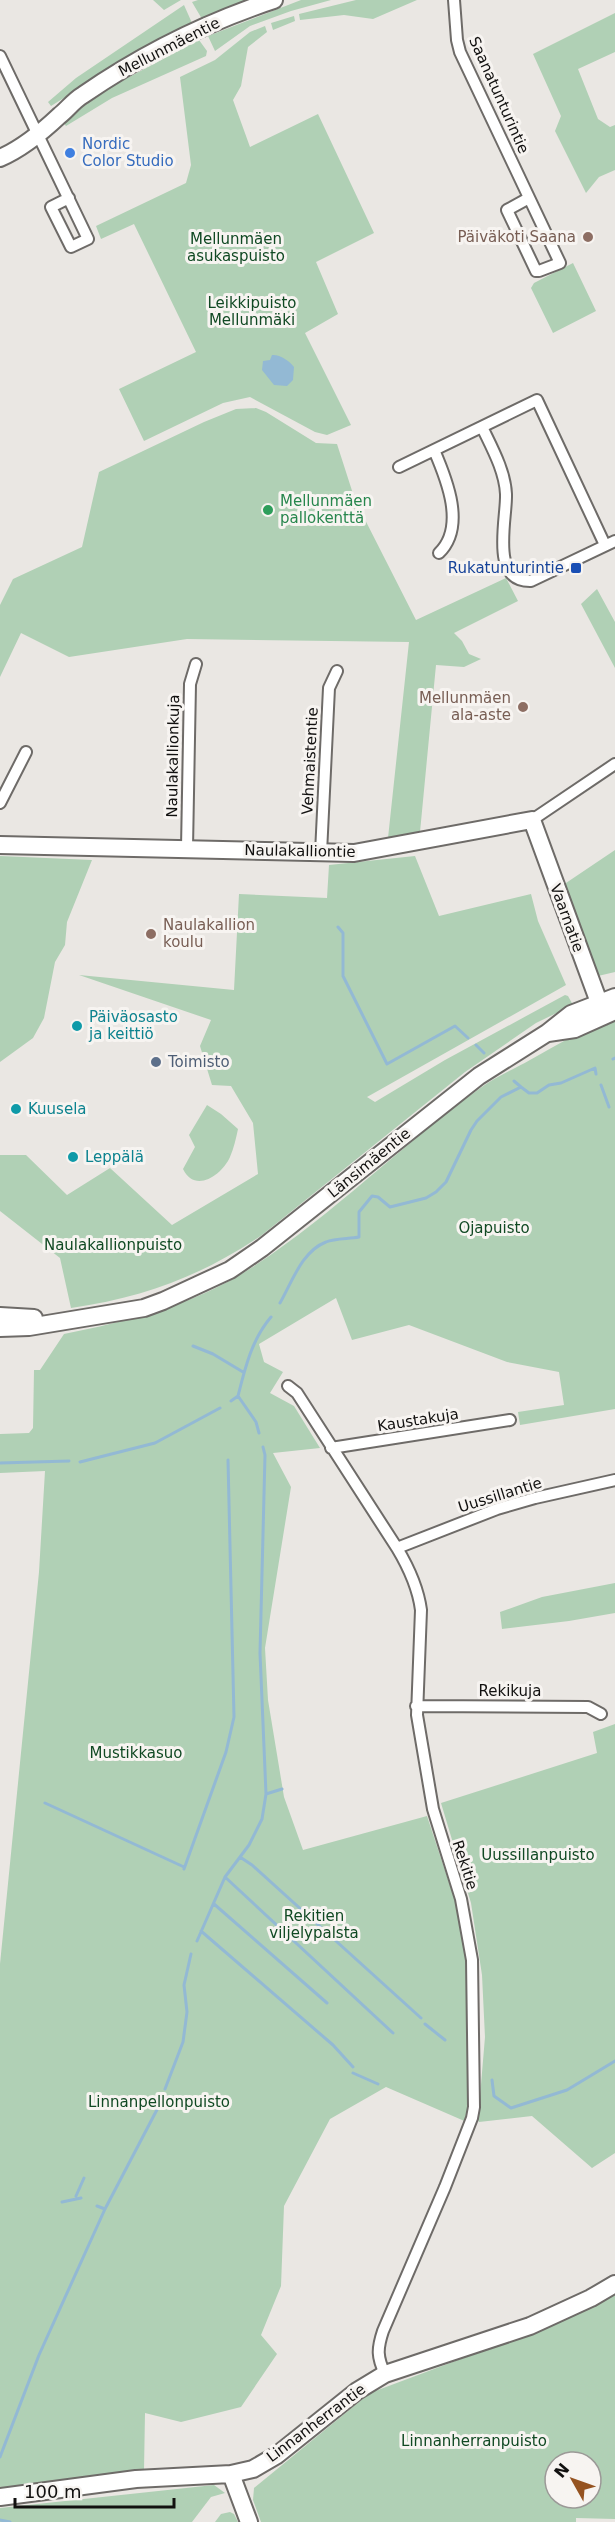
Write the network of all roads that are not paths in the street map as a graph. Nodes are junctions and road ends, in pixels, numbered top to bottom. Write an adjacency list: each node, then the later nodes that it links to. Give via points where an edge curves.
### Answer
1 (274, 0): 4 (street, Mellunmäentie, via 163,48 56,108)
2 (454, 0): 7 (street, Saanatunturintie, via 460,52)
3 (0, 56): 4 (street)
4 (35, 129): 5 (street, Mellunmäentie, via 15,151); 6 (street)
5 (0, 157)
6 (69, 198)
7 (529, 198): 7 (street, Saanatunturintie, via 560,264 539,271 507,210)
8 (482, 427): 9 (street); 11 (street, via 537,400); 11 (street, via 496,457 506,495 502,540 506,563 514,578 531,581)
9 (434, 450): 10 (street); 12 (street, via 445,475 452,508 452,534)
10 (399, 467)
11 (610, 543)
12 (439, 553)
13 (196, 664): 20 (street, Naulakallionkuja, via 190,684)
14 (337, 671): 21 (street, Vehmaistentie, via 329,688)
15 (26, 752): 17 (street)
16 (615, 764): 18 (street, Naulakalliontie)
17 (0, 803)
18 (532, 820): 21 (street, Naulakalliontie, via 372,851); 23 (street, Vaarnatie)
19 (0, 844): 20 (street, Naulakalliontie)
20 (186, 848): 21 (street, Naulakalliontie)
21 (321, 853)
22 (615, 997): 23 (street, Länsimäentie)
23 (606, 1010): 25 (street, Länsimäentie, via 571,1014 479,1076 230,1270 189,1289 111,1314)
24 (0, 1316): 25 (street, Länsimäentie, via 30,1317)
25 (50, 1323): 26 (street, Länsimäentie)
26 (0, 1328)
27 (288, 1386): 29 (street, Rekitie, via 297,1393)
28 (510, 1420): 29 (street, Kaustakuja)
29 (331, 1448): 31 (street, Rekitie)
30 (615, 1480): 31 (street, Uussillantie, via 497,1509)
31 (397, 1548): 32 (street, Rekitie, via 412,1574 421,1610)
32 (416, 1706): 33 (street, Rekikuja, via 588,1707); 35 (street, Rekitie, via 431,1803 460,1899 472,1960 474,2108 377,2347)
33 (602, 1714)
34 (615, 2284): 35 (street, Linnanherrantie, via 530,2326)
35 (385, 2374): 36 (street, Linnanherrantie, via 357,2391 269,2461)
36 (231, 2474): 37 (street, Linnanherrantie, via 136,2479); 38 (street)
37 (0, 2497)
38 (249, 2522)

